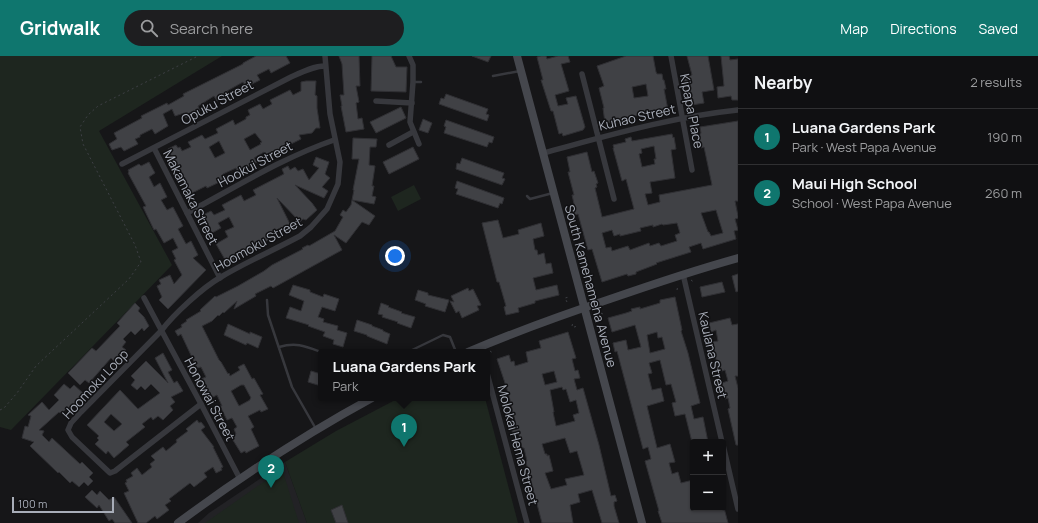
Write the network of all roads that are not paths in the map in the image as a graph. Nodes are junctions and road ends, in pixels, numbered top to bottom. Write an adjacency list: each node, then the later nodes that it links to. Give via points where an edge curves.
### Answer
1 (324, 56): 5 (street, Hoomoku Street)
2 (409, 56): 9 (street, via 413,65)
3 (517, 56): 6 (street, South Kamehameha Avenue)
4 (671, 56): 14 (street, Kipapa Place)
5 (325, 66): 17 (street, Hoomoku Street); 20 (street, Opuku Street, via 301,72)
6 (521, 70): 8 (lane); 21 (street, South Kamehameha Avenue)
7 (582, 74): 16 (street)
8 (493, 76)
9 (413, 82): 10 (lane); 12 (street)
10 (421, 82)
11 (376, 101): 12 (street)
12 (412, 103): 15 (street, via 410,122)
13 (738, 110): 14 (street, Kuhao Street)
14 (683, 118): 16 (street, Kuhao Street); 23 (street, Kipapa Place)
15 (413, 132): 18 (street); 19 (street)
16 (598, 137): 21 (street, Kuhao Street); 26 (street)
17 (334, 140): 27 (street, Hookui Street, via 297,154); 30 (street, Hoomoku Street, via 340,162 338,184 327,209 300,236)
18 (419, 144)
19 (389, 145)
20 (154, 148): 22 (street, Opuku Street); 27 (street, Makamaka Street)
21 (543, 153): 24 (street, South Kamehameha Avenue)
22 (122, 164)
23 (692, 170)
24 (554, 193): 25 (lane, via 534,199); 33 (street, South Kamehameha Avenue)
25 (527, 196)
26 (614, 199)
27 (187, 213): 30 (street, Makamaka Street)
28 (738, 258): 29 (street)
29 (683, 274): 33 (street); 44 (street, Kaulana Street)
30 (220, 278): 34 (street, Hoomoku Street)
31 (144, 298): 34 (street, Honowai Street)
32 (267, 300): 35 (lane, via 268,315)
33 (584, 308): 38 (street, via 528,327); 50 (street, South Kamehameha Avenue)
34 (161, 331): 42 (street, Honowai Street); 42 (street, Hoomoku Loop, via 71,423 68,430 72,437 110,473)
35 (279, 347): 39 (lane, via 290,344 302,345); 43 (lane, via 292,387)
36 (414, 349): 37 (lane, via 443,335 450,337)
37 (455, 349)
38 (481, 349)
39 (318, 351)
40 (490, 384): 49 (street, Molokai Hema Street)
41 (367, 401): 43 (street)
42 (202, 404): 46 (street, Honowai Street)
43 (316, 430): 46 (street)
44 (722, 439)
45 (726, 456): 47 (street, Kaulana Street)
46 (240, 478): 48 (street)
47 (738, 509)
48 (178, 523)
49 (527, 523)
50 (642, 523)

